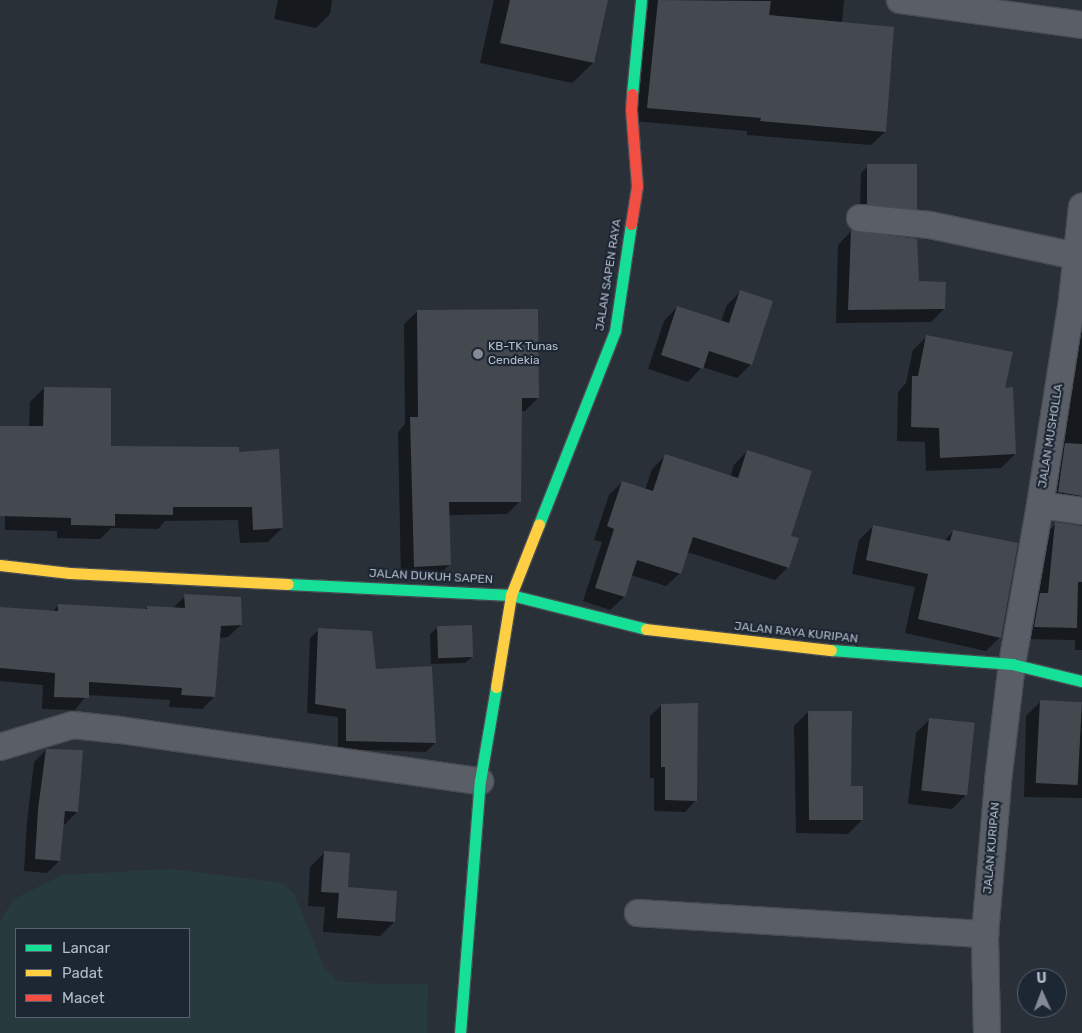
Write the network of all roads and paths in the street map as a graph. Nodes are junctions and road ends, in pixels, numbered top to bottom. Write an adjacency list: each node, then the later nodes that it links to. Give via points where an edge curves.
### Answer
1 (641, 0): 10 (street, JALAN SAPEN RAYA, via 631,109 637,186 615,331)
2 (900, 0): 3 (street)
3 (1082, 25)
4 (1082, 207): 6 (street, JALAN MUSHOLLA)
5 (860, 218): 6 (street, via 930,225)
6 (1076, 256): 7 (street, JALAN MUSHOLLA)
7 (1040, 505): 8 (street); 11 (street, JALAN MUSHOLLA)
8 (1082, 510)
9 (0, 565): 10 (street, JALAN DUKUH SAPEN, via 70,573)
10 (510, 595): 11 (street, JALAN RAYA KURIPAN, via 644,629 792,646); 14 (street)
11 (1012, 664): 12 (street, JALAN RAYA KURIPAN); 16 (street, JALAN KURIPAN)
12 (1082, 681)
13 (0, 747): 14 (street, via 73,725)
14 (480, 781): 17 (street)
15 (638, 913): 16 (street)
16 (985, 934): 18 (street, JALAN KURIPAN)
17 (460, 1033)
18 (987, 1033)

